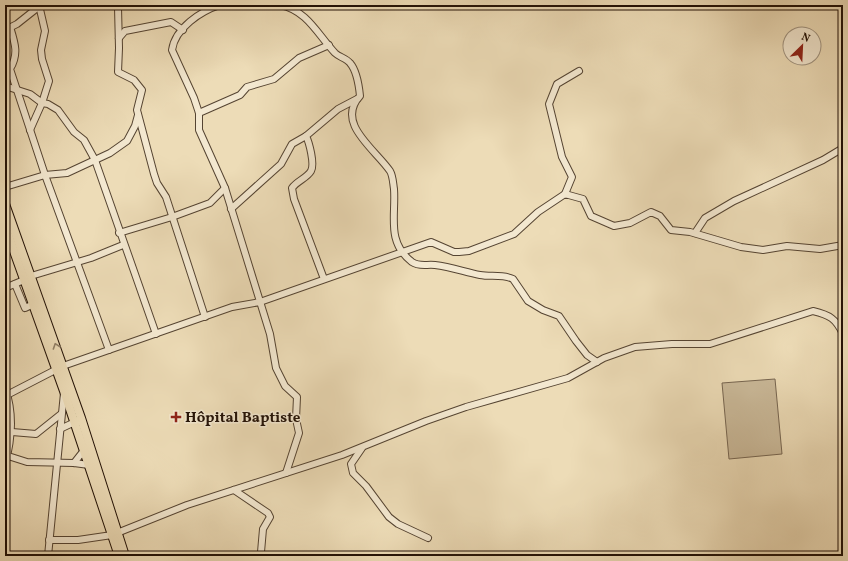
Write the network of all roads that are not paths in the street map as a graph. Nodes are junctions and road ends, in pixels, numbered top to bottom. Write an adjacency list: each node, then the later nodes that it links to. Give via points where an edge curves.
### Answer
1 (116, 5): 7 (street)
2 (220, 5): 6 (street, via 202,12)
3 (280, 5): 8 (street, via 290,7 303,16)
4 (40, 6): 5 (street); 13 (street, via 45,31 42,59 49,81)
5 (8, 28): 11 (street, via 17,50 16,60 10,70)
6 (183, 30): 7 (street, via 171,22 125,31); 15 (street, via 174,43 173,52)
7 (119, 38): 14 (street, via 118,72 134,80 142,90)
8 (329, 45): 12 (street, via 336,55 350,63 360,90); 15 (street, via 299,58 274,80 247,87 240,95)
9 (579, 71): 23 (street, via 557,84 549,104 562,156 572,177)
10 (5, 86): 11 (street)
11 (16, 90): 13 (street, via 30,94); 16 (street)
12 (358, 99): 17 (street, via 338,109); 32 (street, via 352,111 353,127 390,172 394,198 393,232)
13 (42, 103): 16 (street); 19 (street, via 58,110 74,132 84,140)
14 (138, 113): 19 (street, via 135,126 125,142); 26 (street, via 155,179 166,197)
15 (199, 113): 22 (street, via 199,130)
16 (30, 130): 20 (street)
17 (306, 136): 25 (street, via 292,144 281,164); 35 (street, via 310,145 311,172 292,188)
18 (843, 148): 29 (street, via 823,160 734,201 705,218)
19 (95, 160): 20 (street, via 67,173); 28 (street)
20 (45, 175): 21 (street); 33 (street)
21 (5, 187)
22 (225, 188): 25 (street); 26 (street, via 210,203)
23 (565, 194): 29 (street, via 583,199 591,216 614,226 630,223 650,212 660,216 671,230); 32 (street, via 538,212 514,234 469,251 454,252 431,242)
24 (5, 204): 34 (main road)
25 (231, 209): 38 (street)
26 (172, 217): 28 (street); 40 (street)
27 (5, 226): 34 (main road)
28 (119, 233): 30 (street)
29 (695, 233): 31 (street, via 741,247 763,250 787,246 820,250)
30 (124, 245): 33 (street); 41 (street)
31 (843, 245)
32 (403, 252): 35 (street); 44 (street, via 413,262 423,266 441,266 513,279 528,301 559,316 587,355)
33 (77, 262): 34 (street); 43 (street)
34 (28, 278): 36 (street); 39 (main road)
35 (324, 279): 38 (street)
36 (14, 284): 37 (street); 39 (street, via 25,308)
37 (5, 288)
38 (260, 302): 40 (street); 61 (street, via 270,334 276,368 282,383 296,395 298,401 296,419 299,433)
39 (36, 303): 45 (main road)
40 (205, 317): 41 (street)
41 (156, 334): 43 (street)
42 (843, 334): 44 (street, via 838,323 826,314 813,311 710,344 635,347)
43 (109, 350): 45 (street)
44 (596, 362): 54 (street, via 568,378 432,418)
45 (60, 369): 47 (main road); 48 (street); 50 (main road)
46 (5, 388): 48 (street)
47 (64, 391): 49 (street); 50 (main road)
48 (6, 396): 52 (street)
49 (61, 414): 51 (street); 52 (street, via 36,434)
50 (78, 420): 51 (street); 53 (main road); 55 (main road)
51 (60, 429): 57 (street)
52 (12, 432): 56 (street)
53 (88, 443): 55 (street); 63 (main road)
54 (362, 448): 61 (street); 64 (street, via 351,464 354,473 389,517)
55 (84, 451): 58 (street); 60 (main road)
56 (6, 455): 57 (street, via 27,462); 59 (street)
57 (56, 462): 58 (street); 65 (street)
58 (74, 463): 60 (street)
59 (5, 464)
60 (89, 466): 63 (main road)
61 (286, 473): 62 (street)
62 (234, 490): 63 (street); 71 (street, via 270,517 263,529)
63 (114, 533): 65 (street, via 78,540); 69 (main road); 70 (main road)
64 (428, 538)
65 (49, 540): 68 (street)
66 (5, 555): 67 (street)
67 (21, 556)
68 (48, 556)
69 (119, 556)
70 (125, 556)
71 (259, 556)

